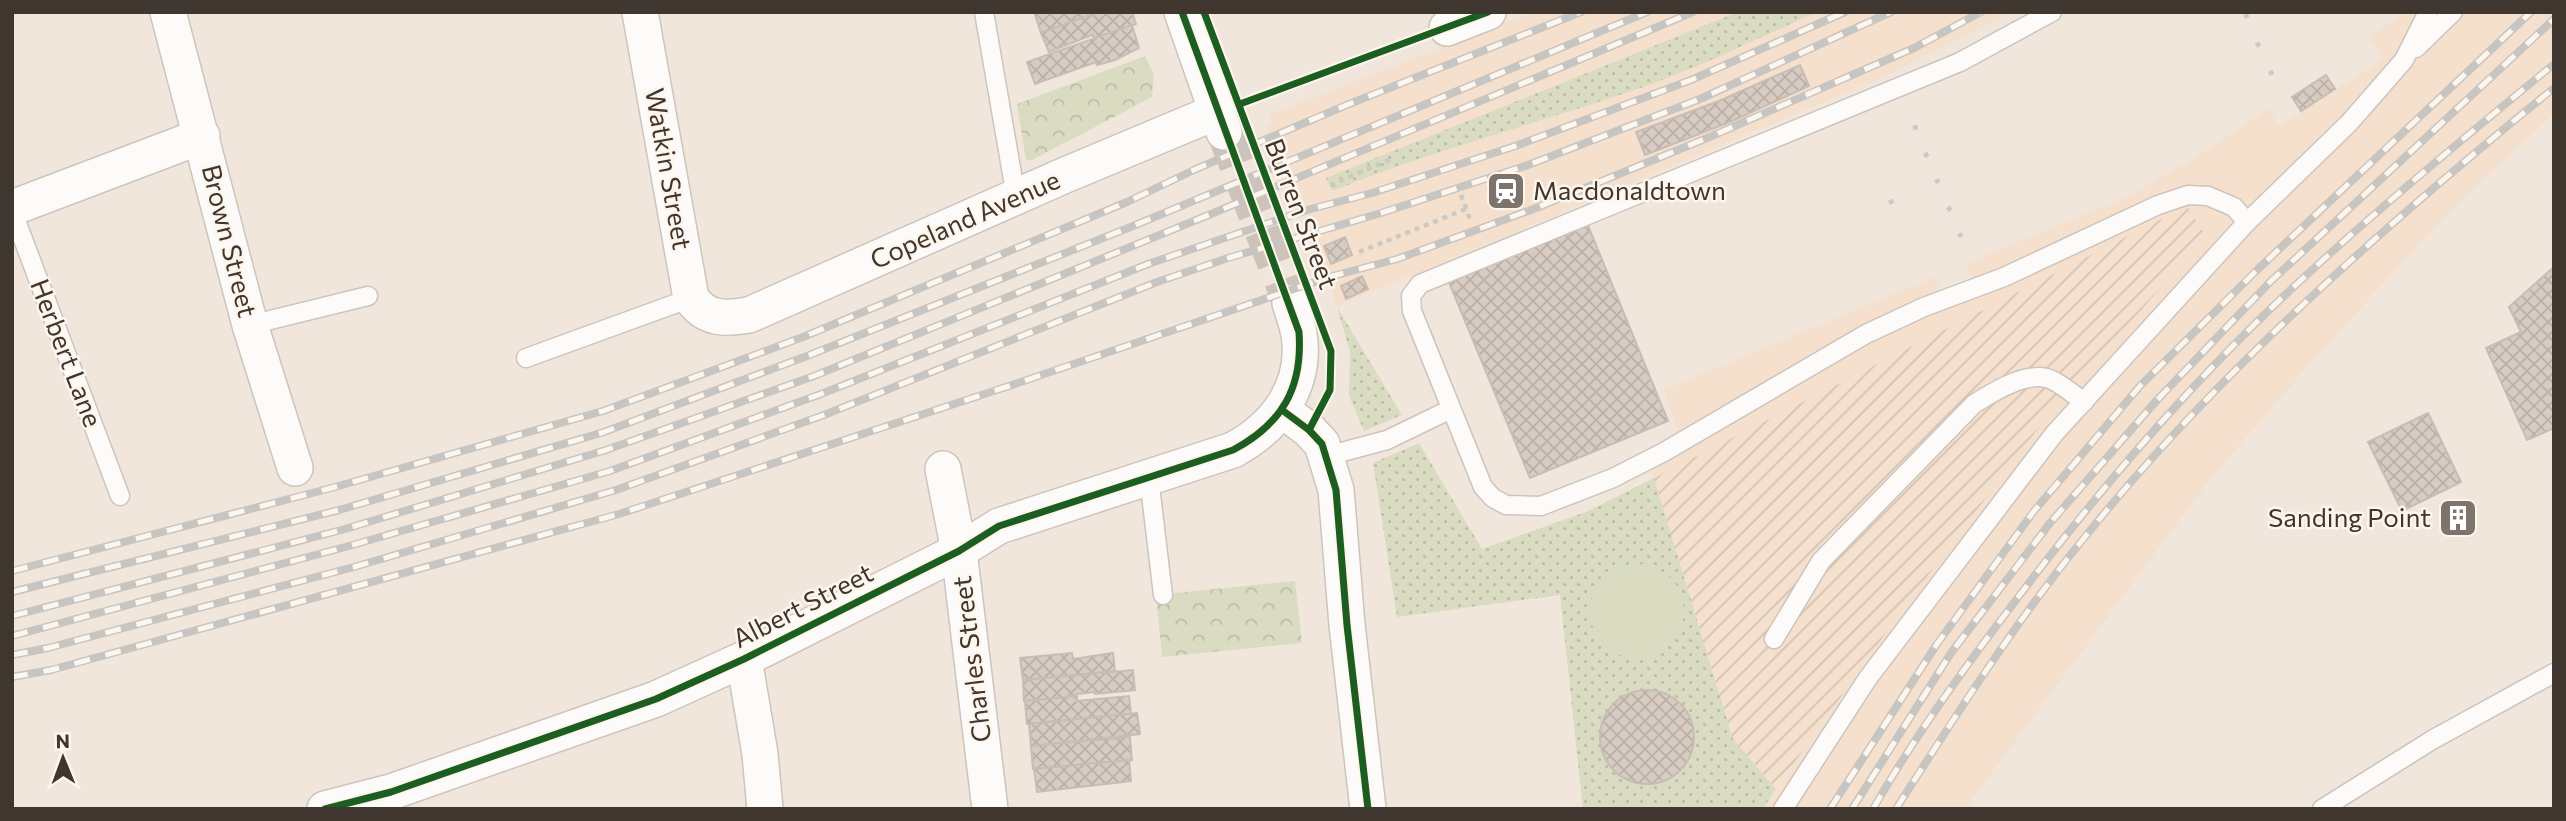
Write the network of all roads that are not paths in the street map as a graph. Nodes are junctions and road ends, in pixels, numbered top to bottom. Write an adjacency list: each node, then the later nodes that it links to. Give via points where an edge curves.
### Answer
1 (168, 12): 11 (street, Brown Street)
2 (640, 12): 17 (street, Watkin Street)
3 (984, 12): 12 (lane)
4 (1182, 12): 12 (street, Copeland Avenue, via 1220,122)
5 (1488, 12): 9 (street)
6 (2052, 12): 21 (lane, via 1960,62 1420,284 1411,296 1412,311)
7 (2428, 12): 10 (lane)
8 (2453, 12): 10 (lane)
9 (1444, 20)
10 (2404, 60): 14 (lane, via 2349,123)
11 (202, 136): 13 (street); 18 (street, Brown Street)
12 (1016, 197): 17 (street, Copeland Avenue, via 749,315 730,318)
13 (12, 209): 27 (lane, Herbert Lane)
14 (2247, 222): 20 (lane); 21 (lane, via 2234,207 2208,196 2188,195 2158,205 2004,277 1866,334 1664,452 1541,506 1506,505 1493,498 1483,487)
15 (368, 296): 18 (lane)
16 (1290, 303): 22 (street, Burren Street, via 1301,353 1298,374)
17 (701, 307): 19 (lane)
18 (250, 325): 24 (street, Brown Street)
19 (526, 358)
20 (2084, 402): 30 (lane, via 2049,378 2041,378 2004,385 1974,404 1821,561); 38 (lane, via 1868,678)
21 (1451, 409): 23 (lane, via 1387,440)
22 (1282, 410): 23 (street, via 1319,439); 26 (street, Albert Street, via 1253,440)
23 (1326, 456): 37 (street, via 1338,508)
24 (295, 468)
25 (943, 469): 28 (street, Charles Street)
26 (1149, 478): 28 (street, Albert Street, via 999,526); 29 (lane)
27 (120, 496)
28 (959, 551): 31 (street, Albert Street); 36 (street, Charles Street)
29 (1163, 595)
30 (1774, 639)
31 (744, 659): 33 (street, Albert Street, via 656,699); 35 (street)
32 (2554, 673): 39 (lane, via 2432,740)
33 (392, 800): 34 (street, Albert Street)
34 (325, 809)
35 (765, 809)
36 (990, 809)
37 (1368, 809)
38 (1783, 809)
39 (2322, 809)

